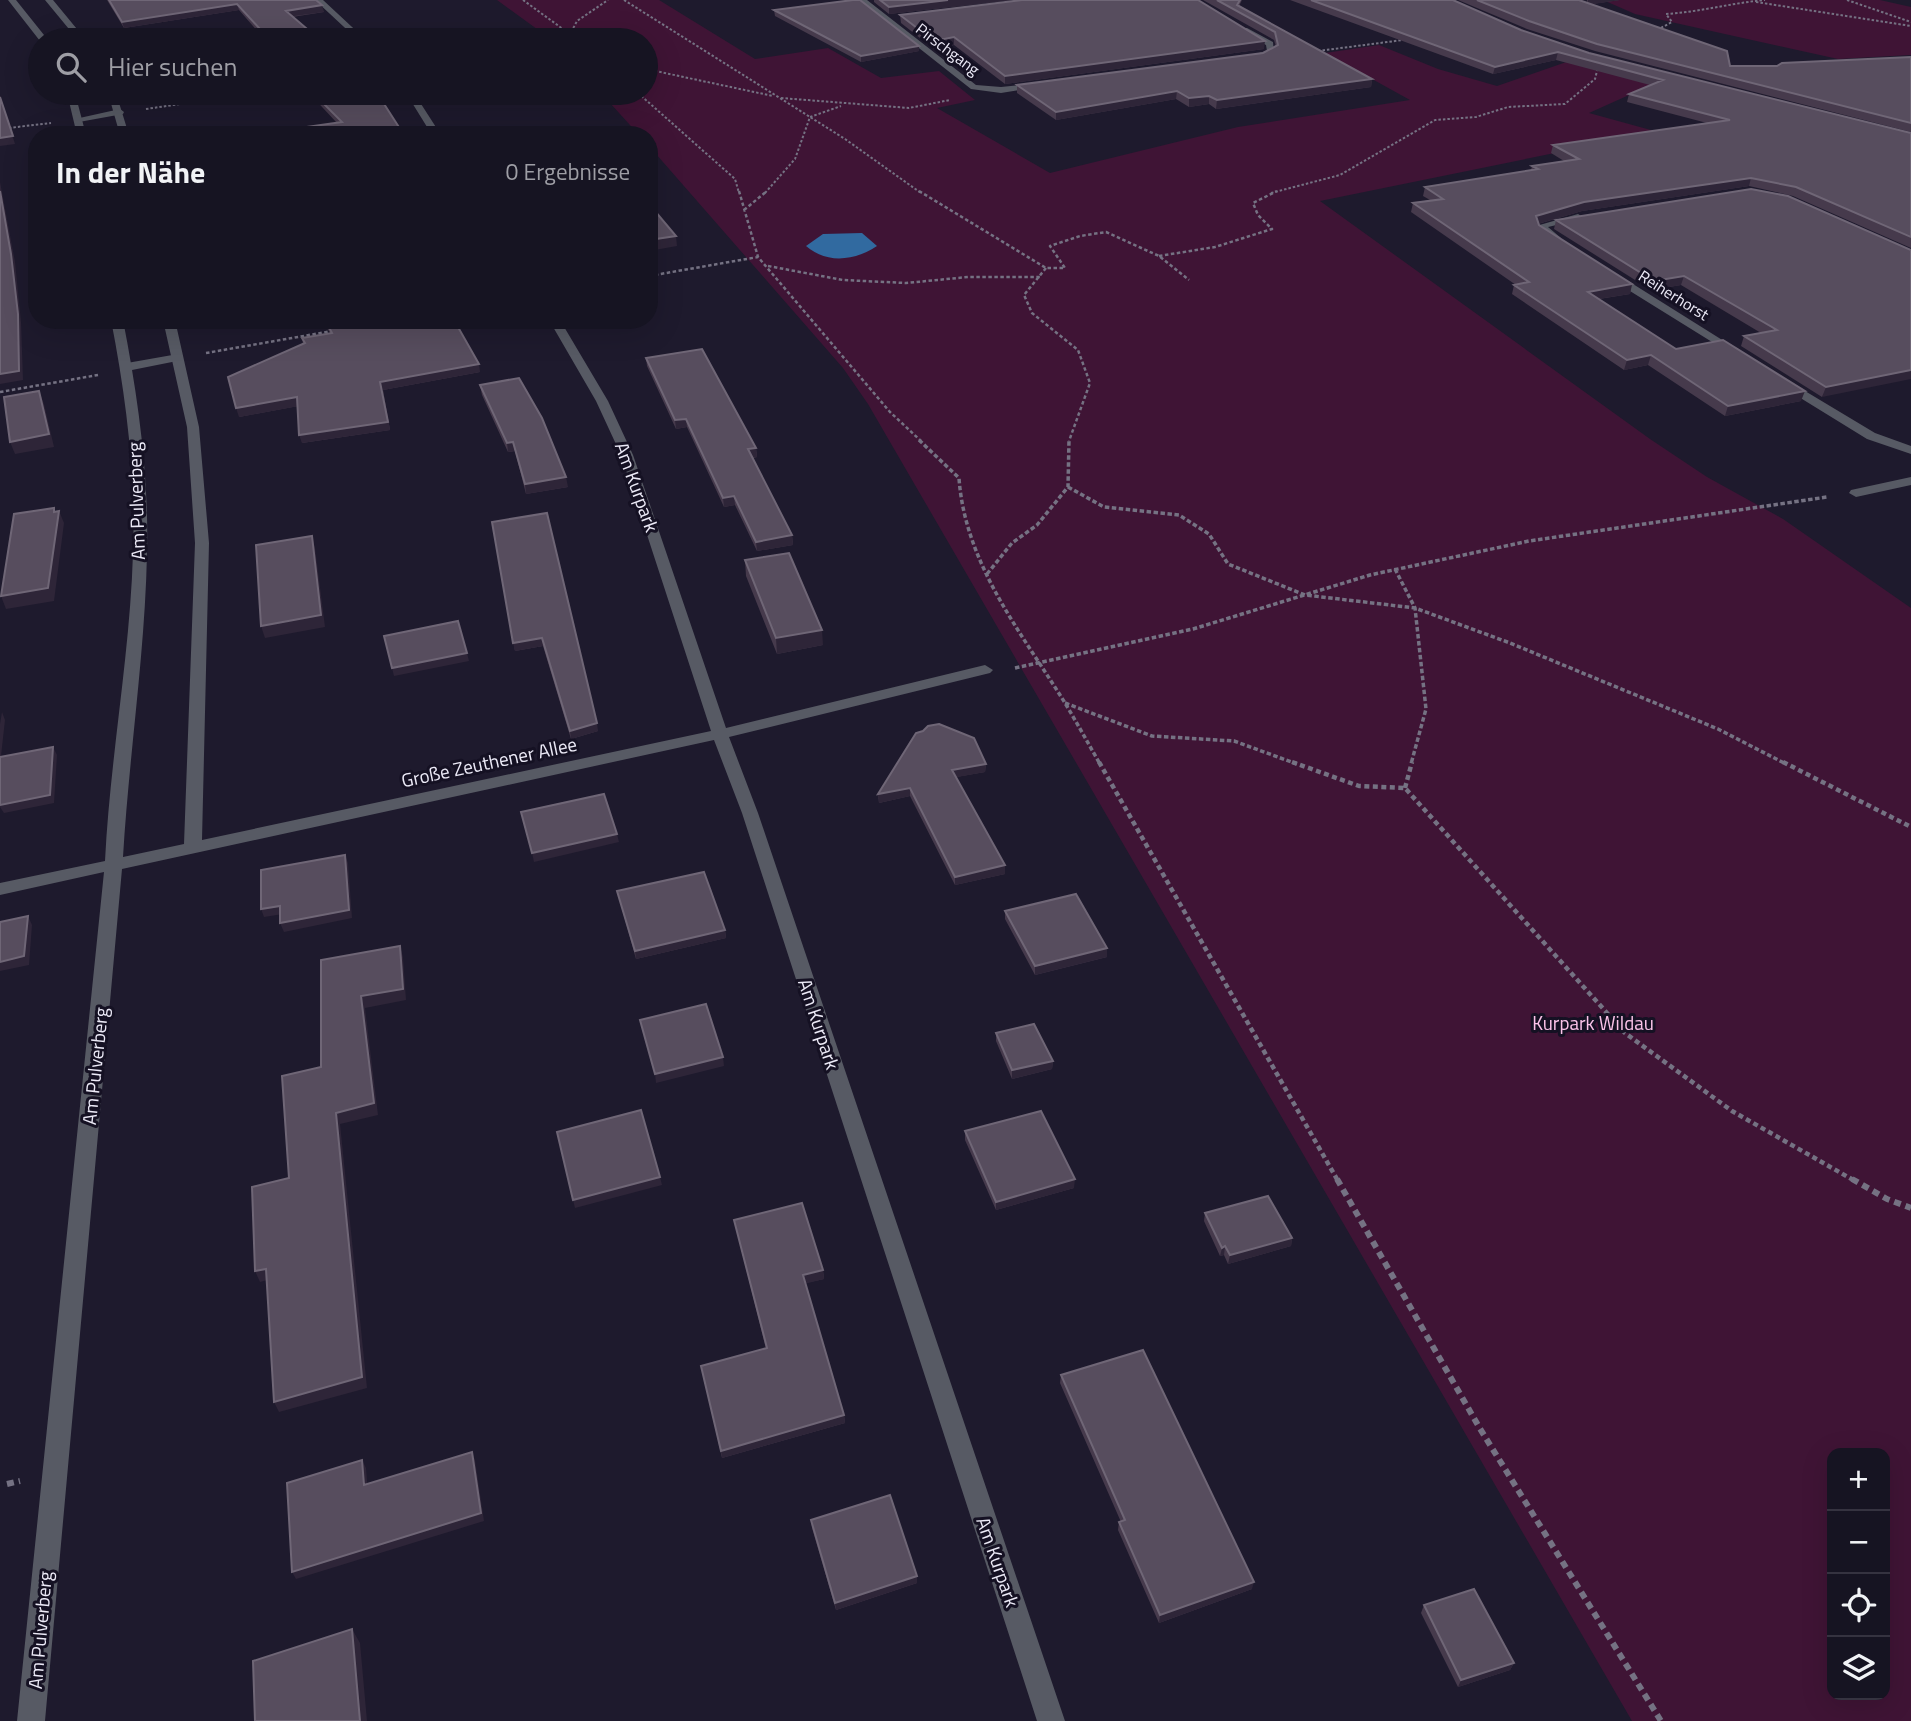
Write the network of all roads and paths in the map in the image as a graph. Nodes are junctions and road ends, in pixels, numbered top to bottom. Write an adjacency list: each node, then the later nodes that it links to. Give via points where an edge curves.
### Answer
1 (12, 0): 18 (street)
2 (49, 0): 19 (street)
3 (319, 0): 20 (street)
4 (523, 0): 21 (path)
5 (608, 0): 22 (path)
6 (624, 0): 31 (path)
7 (862, 0): 15 (street, Pirschgang)
8 (1719, 0): 13 (path)
9 (1743, 0): 12 (path)
10 (1765, 0): 12 (path)
11 (1847, 0): 17 (path)
12 (1753, 2): 13 (path); 17 (path)
13 (1723, 4): 23 (path, via 1706,11 1666,14 1672,22)
14 (901, 18): 15 (street)
15 (888, 19): 29 (street, Pirschgang, via 974,87)
16 (1236, 24): 26 (street, via 1270,44 1271,52)
17 (1911, 24)
18 (34, 28)
19 (72, 28)
20 (349, 28)
21 (562, 28)
22 (571, 28)
23 (1657, 30)
24 (1407, 39): 25 (path)
25 (1321, 51)
26 (1240, 59)
27 (1603, 65): 48 (path, via 1595,79 1565,104 1508,107 1476,117 1435,120 1340,175 1253,202 1272,229 1215,247)
28 (658, 72): 31 (path)
29 (1050, 84)
30 (962, 97): 37 (path, via 909,108)
31 (778, 98): 37 (path); 39 (path)
32 (75, 105): 40 (street)
33 (117, 105): 38 (street)
34 (174, 105): 38 (path)
35 (418, 105): 43 (street)
36 (651, 105): 45 (path, via 734,179)
37 (845, 105): 39 (path)
38 (120, 113): 40 (street); 42 (street)
39 (810, 117): 45 (path, via 802,146 789,168); 52 (path, via 927,197)
40 (79, 119): 41 (street); 44 (path)
41 (80, 126)
42 (123, 126)
43 (431, 126)
44 (0, 129)
45 (744, 210): 49 (path)
46 (1591, 215): 47 (street, via 1541,226)
47 (1565, 246)
48 (1159, 256): 52 (path, via 1106,232 1050,246 1065,268); 55 (path)
49 (758, 257): 50 (path); 53 (path)
50 (767, 266): 54 (path, via 844,280 906,283); 70 (path, via 890,412 959,478 962,515)
51 (1599, 267): 61 (street, Reiherhorst)
52 (1046, 268): 54 (path)
53 (658, 274)
54 (1041, 276): 67 (path, via 1024,295 1032,313 1078,350 1090,383 1069,436)
55 (1189, 280)
56 (119, 329): 62 (street, Am Pulverberg)
57 (171, 329): 60 (street)
58 (559, 329): 76 (street, Am Kurpark, via 627,455)
59 (340, 330): 60 (path)
60 (178, 358): 62 (street); 79 (street, via 194,441 202,543)
61 (1752, 363)
62 (127, 368): 64 (path); 80 (street, Am Pulverberg, via 140,554)
63 (1779, 379): 65 (street, via 1871,436)
64 (0, 392)
65 (1911, 450)
66 (1911, 481): 68 (street)
67 (1068, 487): 70 (path); 71 (path, via 1104,507 1179,515 1209,534 1228,564)
68 (1856, 492): 69 (path, via 1530,541)
69 (1395, 569): 71 (path); 72 (path)
70 (987, 574): 73 (path)
71 (1305, 595): 72 (path); 73 (path, via 1194,629)
72 (1415, 608): 77 (path, via 1426,709); 78 (path, via 1718,729)
73 (1039, 664): 74 (path); 75 (path)
74 (985, 670): 76 (street, Große Zeuthener Allee)
75 (1065, 703): 77 (path, via 1152,736 1234,741 1359,786); 85 (path, via 1479,1427)
76 (720, 734): 79 (street, Große Zeuthener Allee); 84 (street, Am Kurpark)
77 (1405, 788): 82 (path, via 1625,1033 1732,1111 1887,1199)
78 (1911, 827)
79 (193, 848): 80 (street, Große Zeuthener Allee)
80 (113, 865): 81 (street, Große Zeuthener Allee); 83 (street, Am Pulverberg)
81 (0, 889)
82 (1911, 1208)
83 (31, 1721)
84 (1051, 1721)
85 (1661, 1721)

